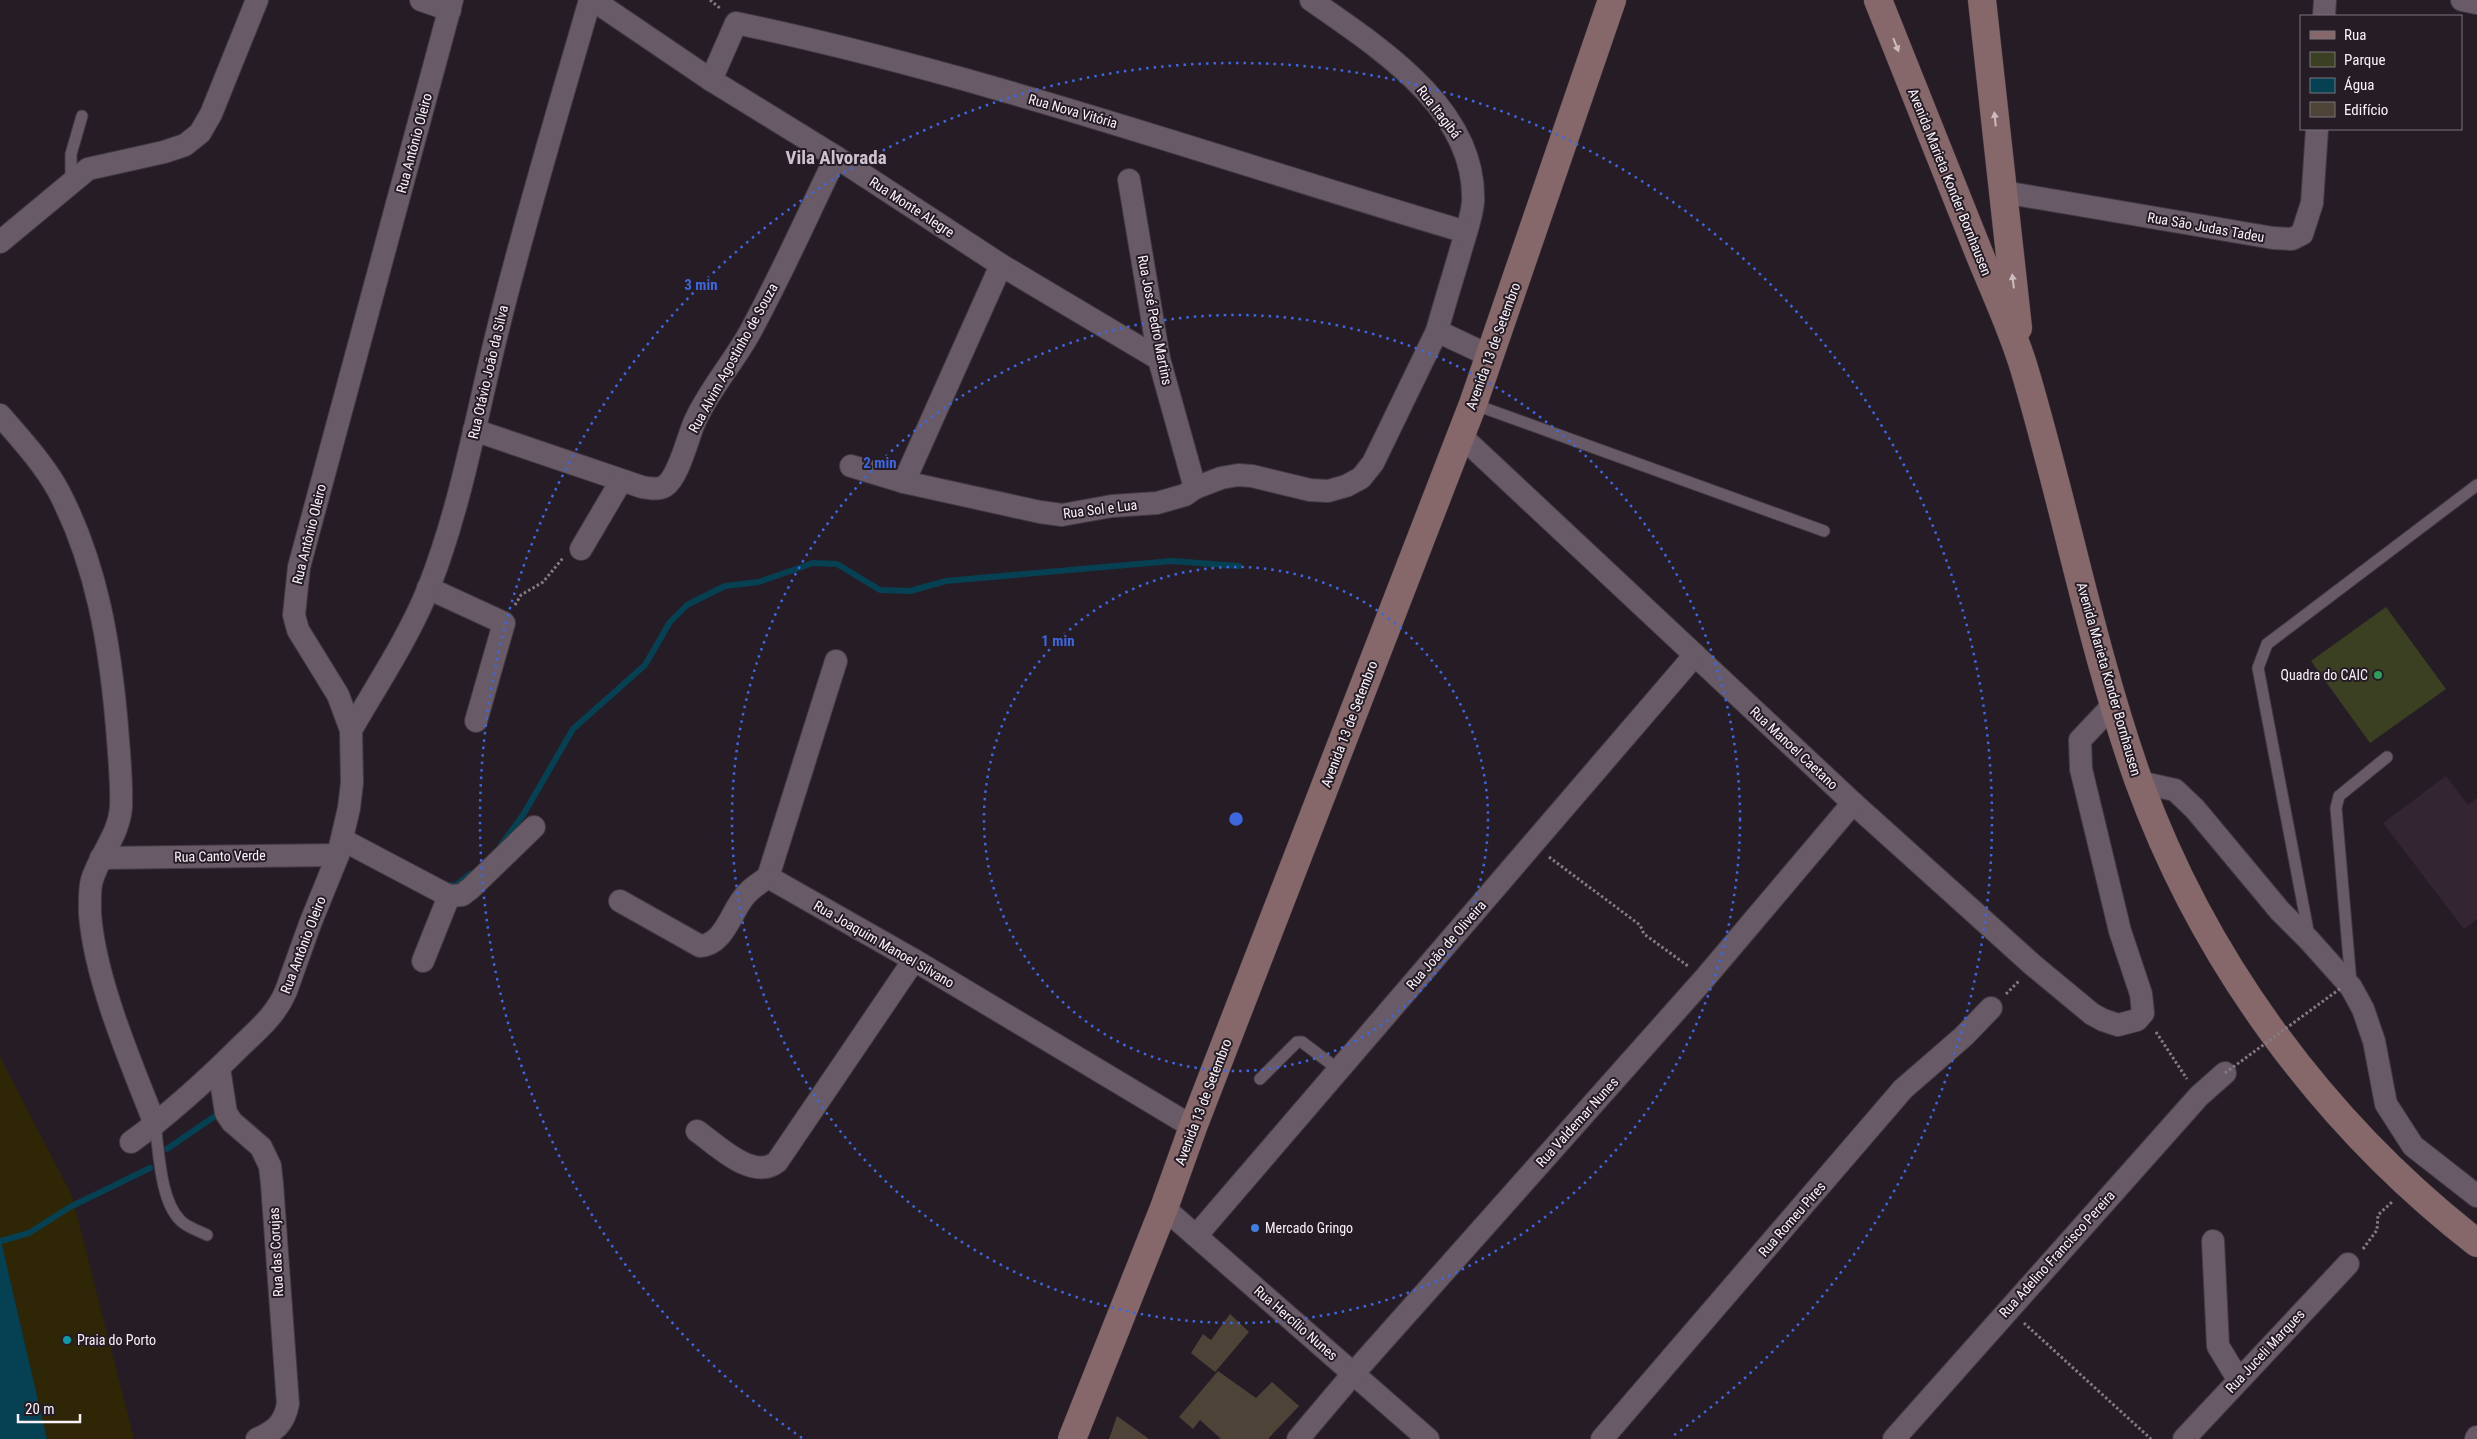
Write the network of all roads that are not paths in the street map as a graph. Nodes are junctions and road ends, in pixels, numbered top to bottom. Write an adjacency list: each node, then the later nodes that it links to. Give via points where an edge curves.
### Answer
1 (256, 0): 18 (street, via 211,114 200,133 185,144 164,152 88,169)
2 (421, 0): 11 (street)
3 (592, 0): 13 (street, Rua Monte Alegre); 29 (street, Rua Otávio João da Silva, via 511,274)
4 (1312, 0): 20 (street, Rua Itagibá, via 1389,55 1432,100 1462,141 1472,170 1473,204)
5 (1878, 0): 26 (main road, Avenida Marieta Konder Bornhausen, one-way to 26)
6 (1982, 0): 19 (main road, Avenida Marieta Konder Bornhausen, one-way to 6)
7 (2325, 0): 12 (street)
8 (2462, 0): 10 (street)
9 (1611, 1): 24 (main road, Avenida 13 de Setembro)
10 (2477, 3)
11 (451, 5): 43 (street, Rua Antônio Oleiro, via 294,595 298,630 338,695)
12 (2324, 15)
13 (711, 80): 16 (street, Rua Monte Alegre); 20 (street, Rua Nova Vitória, via 736,23 813,39 1117,123 1302,184)
14 (82, 116): 18 (lane, via 71,154)
15 (2317, 130): 19 (street, Rua São Judas Tadeu, via 2312,203 2302,234 2292,239)
16 (836, 157): 22 (street, Rua Monte Alegre); 32 (street, Rua Alvim Agostinho de Souza, via 748,336 695,420 673,476 665,486 655,488)
17 (1129, 180): 25 (street, Rua José Pedro Martins)
18 (71, 183): 21 (street)
19 (2002, 192): 26 (main road, Avenida Marieta Konder Bornhausen, one-way to 19)
20 (1466, 232): 23 (street, Rua Itagibá)
21 (0, 242)
22 (1000, 265): 25 (street, Rua Monte Alegre); 33 (street)
23 (1437, 330): 24 (street); 35 (street, Rua Sol e Lua, via 1384,442 1361,478 1328,491 1238,475)
24 (1490, 356): 27 (main road, Avenida 13 de Setembro)
25 (1160, 359): 35 (street, Rua José Pedro Martins)
26 (2023, 364): 41 (main road, Avenida Marieta Konder Bornhausen)
27 (1473, 404): 30 (main road, Avenida 13 de Setembro); 36 (lane)
28 (0, 415): 49 (street, via 57,489 93,576 104,617 112,669 121,808 117,831)
29 (474, 430): 32 (street, Rua Alvim Agostinho de Souza); 38 (street, Rua Otávio João da Silva)
30 (1460, 435): 39 (street, Rua Manoel Caetano); 63 (main road, Avenida 13 de Setembro)
31 (851, 466): 33 (street, Rua Sol e Lua)
32 (621, 481): 37 (street)
33 (904, 482): 35 (street, Rua Sol e Lua, via 1062,515 1157,503 1185,495)
34 (2477, 485): 53 (lane, via 2267,644 2258,668)
35 (1195, 488)
36 (1824, 532)
37 (581, 549)
38 (428, 588): 42 (street, via 504,623); 43 (street, Rua Otávio João da Silva)
39 (1695, 655): 46 (street, Rua Manoel Caetano); 59 (street, Rua João de Oliveira)
40 (836, 661): 50 (street)
41 (2114, 704): 45 (main road, Avenida Marieta Konder Bornhausen); 46 (street, Rua Manoel Caetano, via 2080,740 2081,769 2120,931 2141,994 2143,1013 2137,1020 2118,1025 2092,1014)
42 (476, 721)
43 (351, 730): 48 (street, Rua Antônio Oleiro, via 352,783)
44 (2387, 757): 56 (lane, via 2339,796 2336,808)
45 (2140, 782): 53 (street, via 2175,790); 71 (main road, Avenida Marieta Konder Bornhausen, via 2193,903 2268,1025 2334,1111 2408,1186)
46 (1853, 803): 73 (street, Rua Valdemar Nunes, via 1705,978)
47 (534, 828): 51 (street, via 471,888 462,895)
48 (340, 847): 49 (street, Rua Canto Verde); 51 (street); 58 (street, Rua Antônio Oleiro, via 282,1002)
49 (102, 858): 62 (street, via 92,882 90,913 93,937 111,1003)
50 (768, 877): 52 (street, via 753,887 716,940 708,946 700,946); 54 (street, Rua Joaquim Manoel Silvano)
51 (448, 896): 55 (street)
52 (620, 901)
53 (2309, 940): 56 (street)
54 (914, 960): 63 (street, Rua Joaquim Manoel Silvano); 64 (street, via 770,1168 757,1169 744,1163)
55 (423, 961)
56 (2346, 988): 66 (street, via 2364,1009 2374,1041 2386,1104 2413,1146)
57 (1991, 1008): 79 (street, Rua Romeu Pires, via 1903,1089)
58 (219, 1068): 62 (street, Rua Antônio Oleiro); 75 (street, Rua das Corujas, via 226,1113 261,1147 270,1166 272,1184 288,1404 282,1423 272,1433)
59 (1339, 1070): 61 (lane, via 1302,1042 1297,1042); 69 (street, Rua João de Oliveira)
60 (2225, 1073): 80 (street, Rua Adelino Francisco Pereira, via 2199,1096)
61 (1260, 1079)
62 (155, 1124): 65 (street, Rua Antônio Oleiro); 68 (lane, via 168,1201 180,1221)
63 (1193, 1127): 67 (main road, Avenida 13 de Setembro)
64 (697, 1131)
65 (130, 1142)
66 (2477, 1196)
67 (1164, 1208): 69 (street, Rua Hercílio Nunes); 76 (main road, Avenida 13 de Setembro)
68 (207, 1235)
69 (1196, 1236): 73 (street, Rua Hercílio Nunes)
70 (2213, 1241): 74 (street, via 2218,1346)
71 (2477, 1243)
72 (2348, 1264): 74 (street, Rua Juceli Marques)
73 (1353, 1374): 77 (street, Rua Valdemar Nunes); 78 (street, Rua Hercílio Nunes)
74 (2238, 1379): 81 (street, Rua Juceli Marques)
75 (257, 1439)
76 (1072, 1439)
77 (1298, 1439)
78 (1428, 1439)
79 (1602, 1439)
80 (1894, 1439)
81 (2184, 1439)

